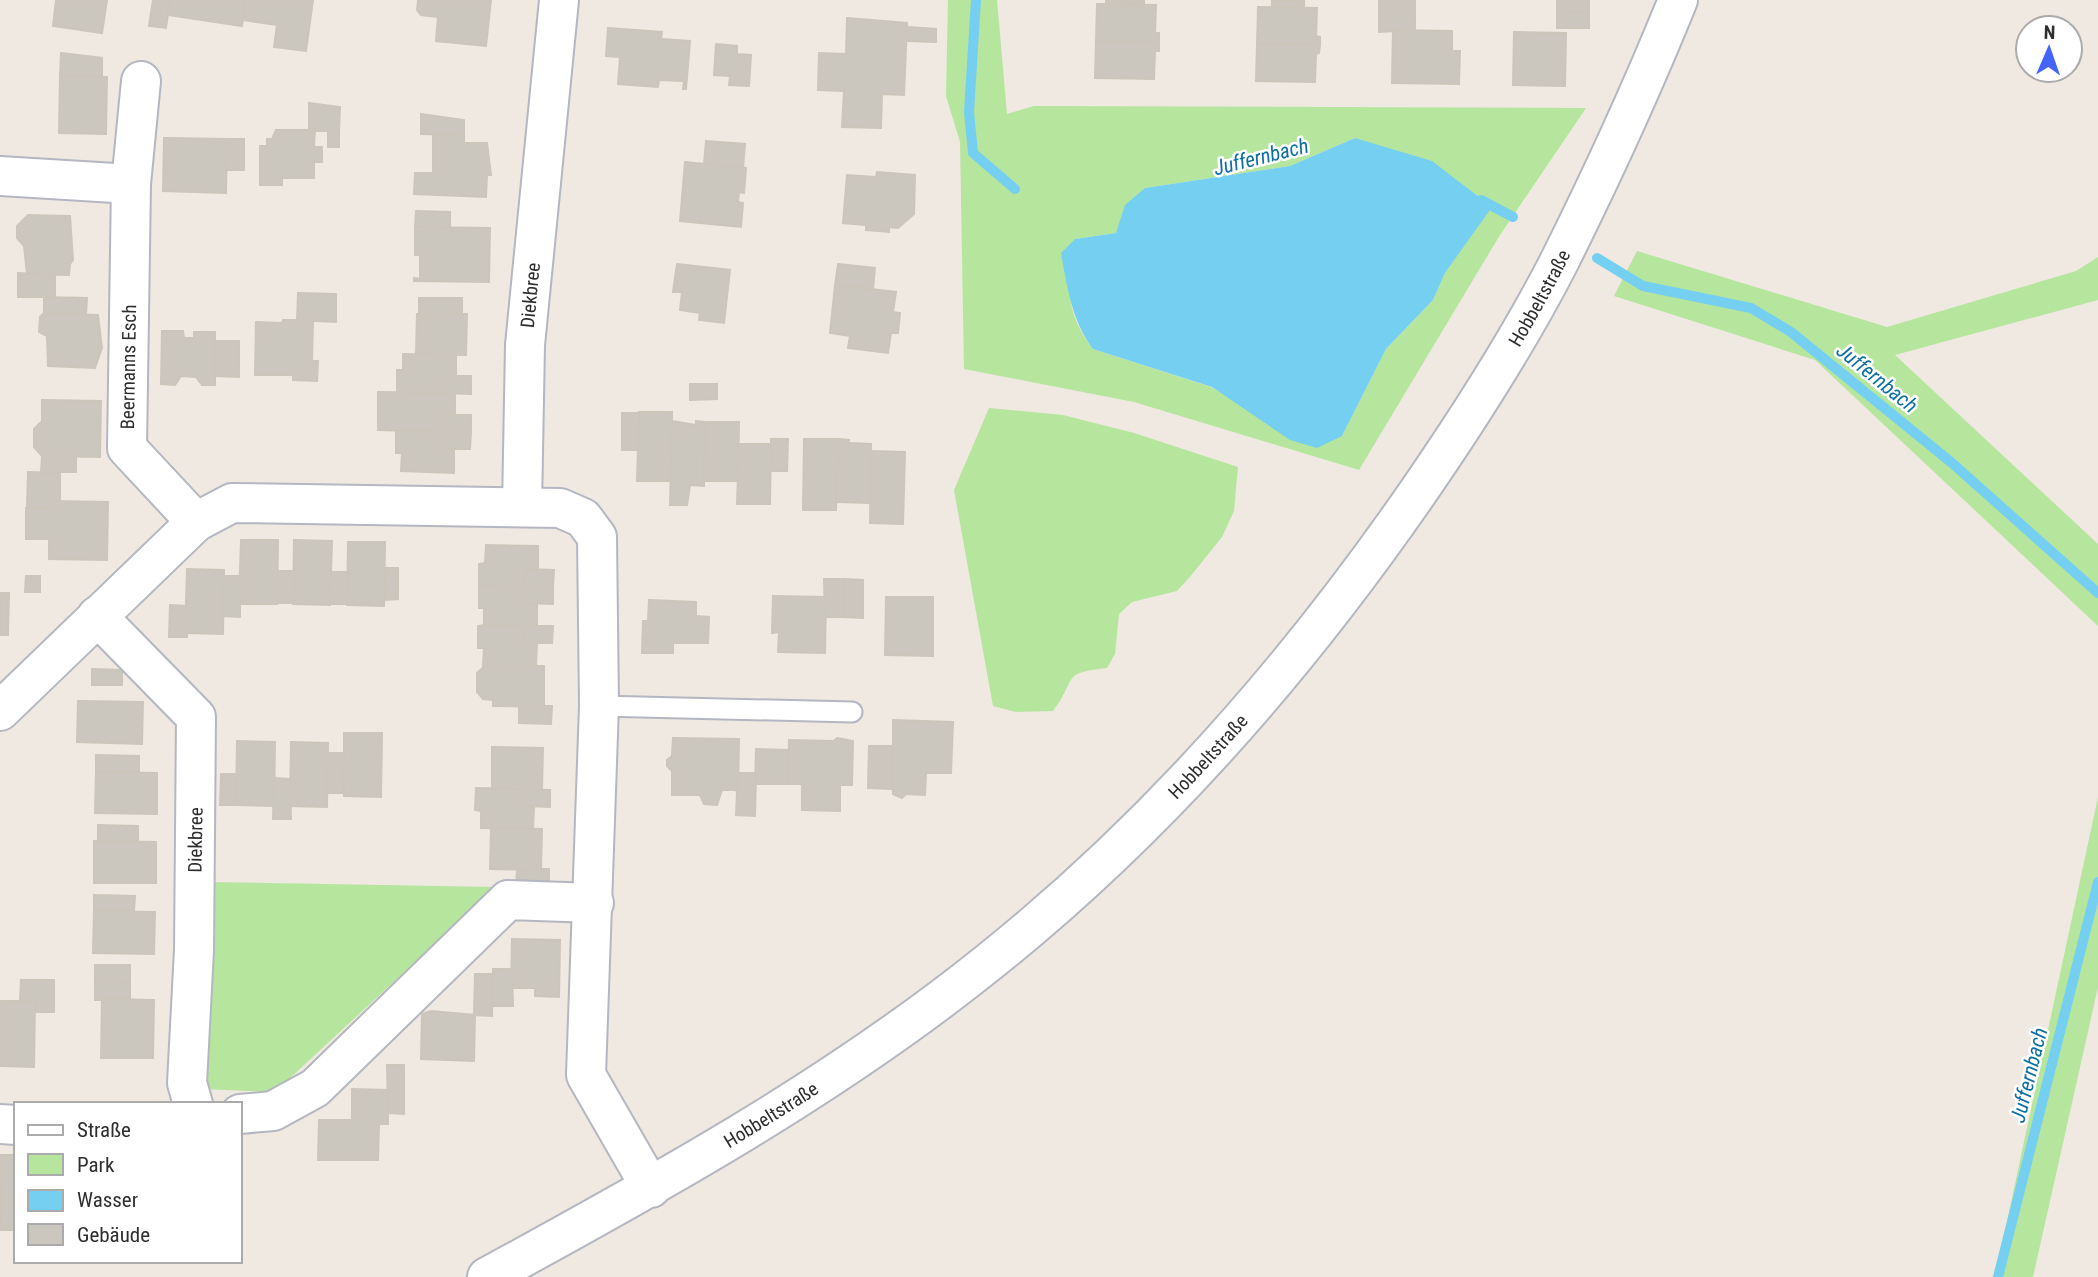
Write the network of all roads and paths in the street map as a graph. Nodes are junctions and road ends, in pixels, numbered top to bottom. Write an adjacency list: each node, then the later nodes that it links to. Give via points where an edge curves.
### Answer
1 (559, 0): 6 (street, Diekbree, via 525,345)
2 (1678, 0): 15 (street, Hobbeltstraße, via 1557,265 1473,411 1359,577 1228,738 1102,865 990,962 801,1095)
3 (141, 81): 5 (street, Beermanns Esch)
4 (0, 176): 5 (street)
5 (131, 184): 7 (street, Beermanns Esch, via 127,448)
6 (522, 507): 7 (street, via 232,503); 9 (street, via 561,509 583,518 597,537)
7 (196, 522): 8 (street)
8 (97, 617): 10 (street); 13 (street, Diekbree, via 197,717 187,1083)
9 (598, 706): 11 (lane); 12 (street)
10 (0, 711)
11 (852, 712)
12 (594, 903): 14 (street, via 508,900 315,1088 273,1111); 15 (street, via 586,1075)
13 (192, 1102)
14 (242, 1114)
15 (651, 1188): 16 (street, Hobbeltstraße)
16 (487, 1277)

